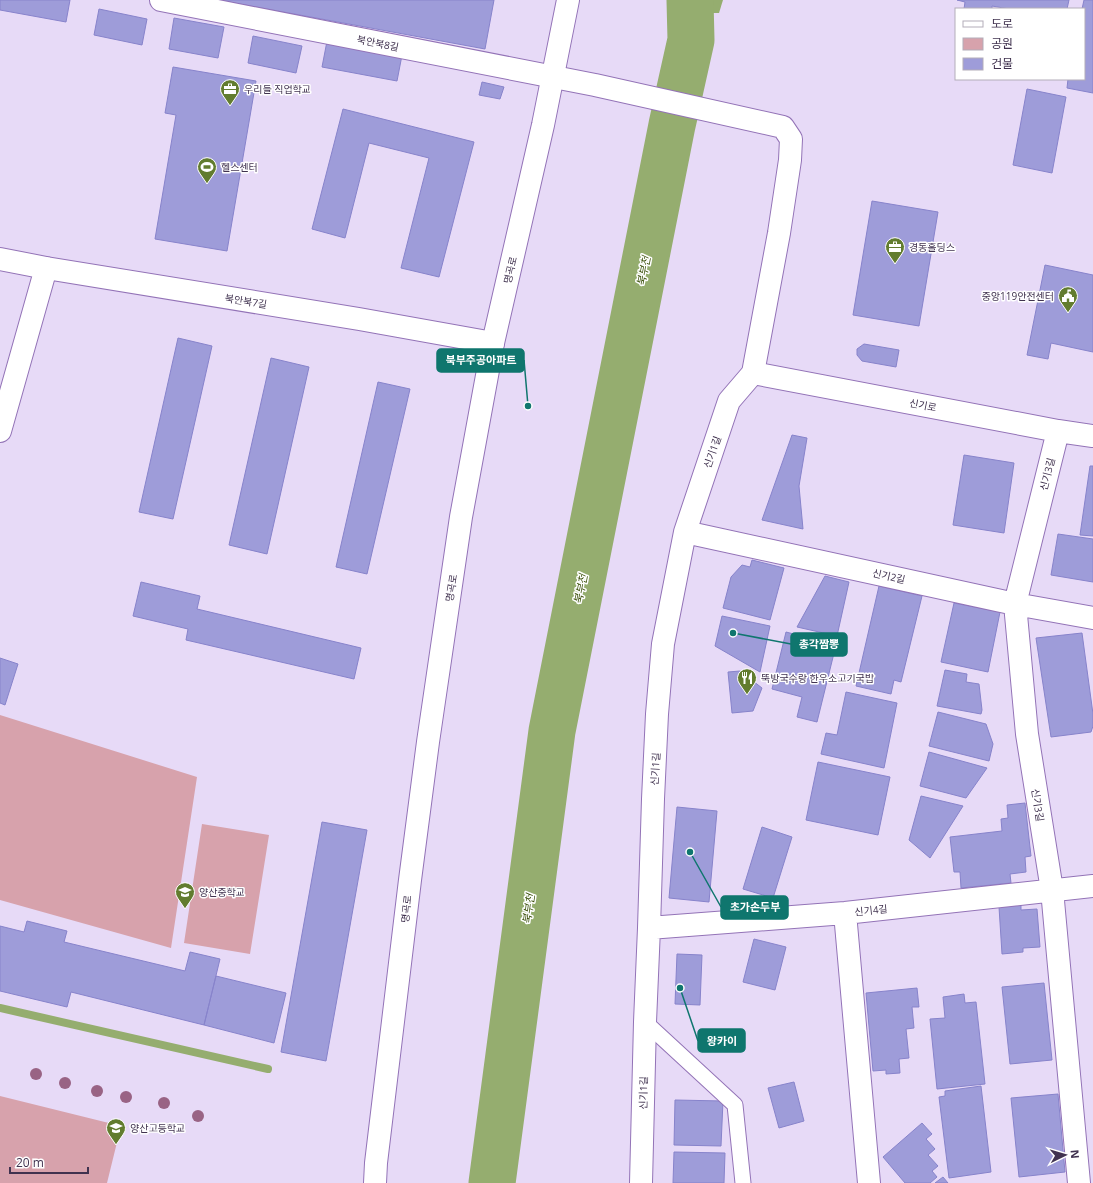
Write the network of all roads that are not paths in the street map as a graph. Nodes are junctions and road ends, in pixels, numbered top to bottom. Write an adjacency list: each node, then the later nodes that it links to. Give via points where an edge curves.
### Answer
1 (161, 0): 3 (street, 북안북8길)
2 (568, 0): 3 (street, 명곡로)
3 (552, 77): 6 (street, 명곡로); 7 (street, 북안북8길, via 783,127 791,139 790,160)
4 (0, 259): 5 (street, 북안북7길)
5 (46, 268): 6 (street, 북안북7길); 8 (street)
6 (492, 343): 19 (street, 명곡로, via 461,518 428,742)
7 (753, 373): 9 (street, 신기로); 11 (street, 신기1길, via 729,401)
8 (0, 431)
9 (1058, 431): 10 (street, 신기로); 12 (street, 신기3길)
10 (1093, 436)
11 (685, 532): 12 (street, 신기2길); 17 (street, 신기1길, via 663,644 656,752)
12 (1015, 604): 13 (street, 신기2길); 15 (street, 신기3길, via 1027,734)
13 (1093, 618)
14 (1093, 886): 15 (street, 신기4길)
15 (1052, 890): 16 (street, 신기4길); 23 (street, 신기3길)
16 (845, 913): 17 (street, 신기4길); 22 (street)
17 (650, 928): 18 (street, 신기1길)
18 (645, 1022): 20 (street, 신기1길); 21 (lane, via 735,1105)
19 (375, 1183)
20 (641, 1183)
21 (743, 1183)
22 (869, 1183)
23 (1080, 1183)

